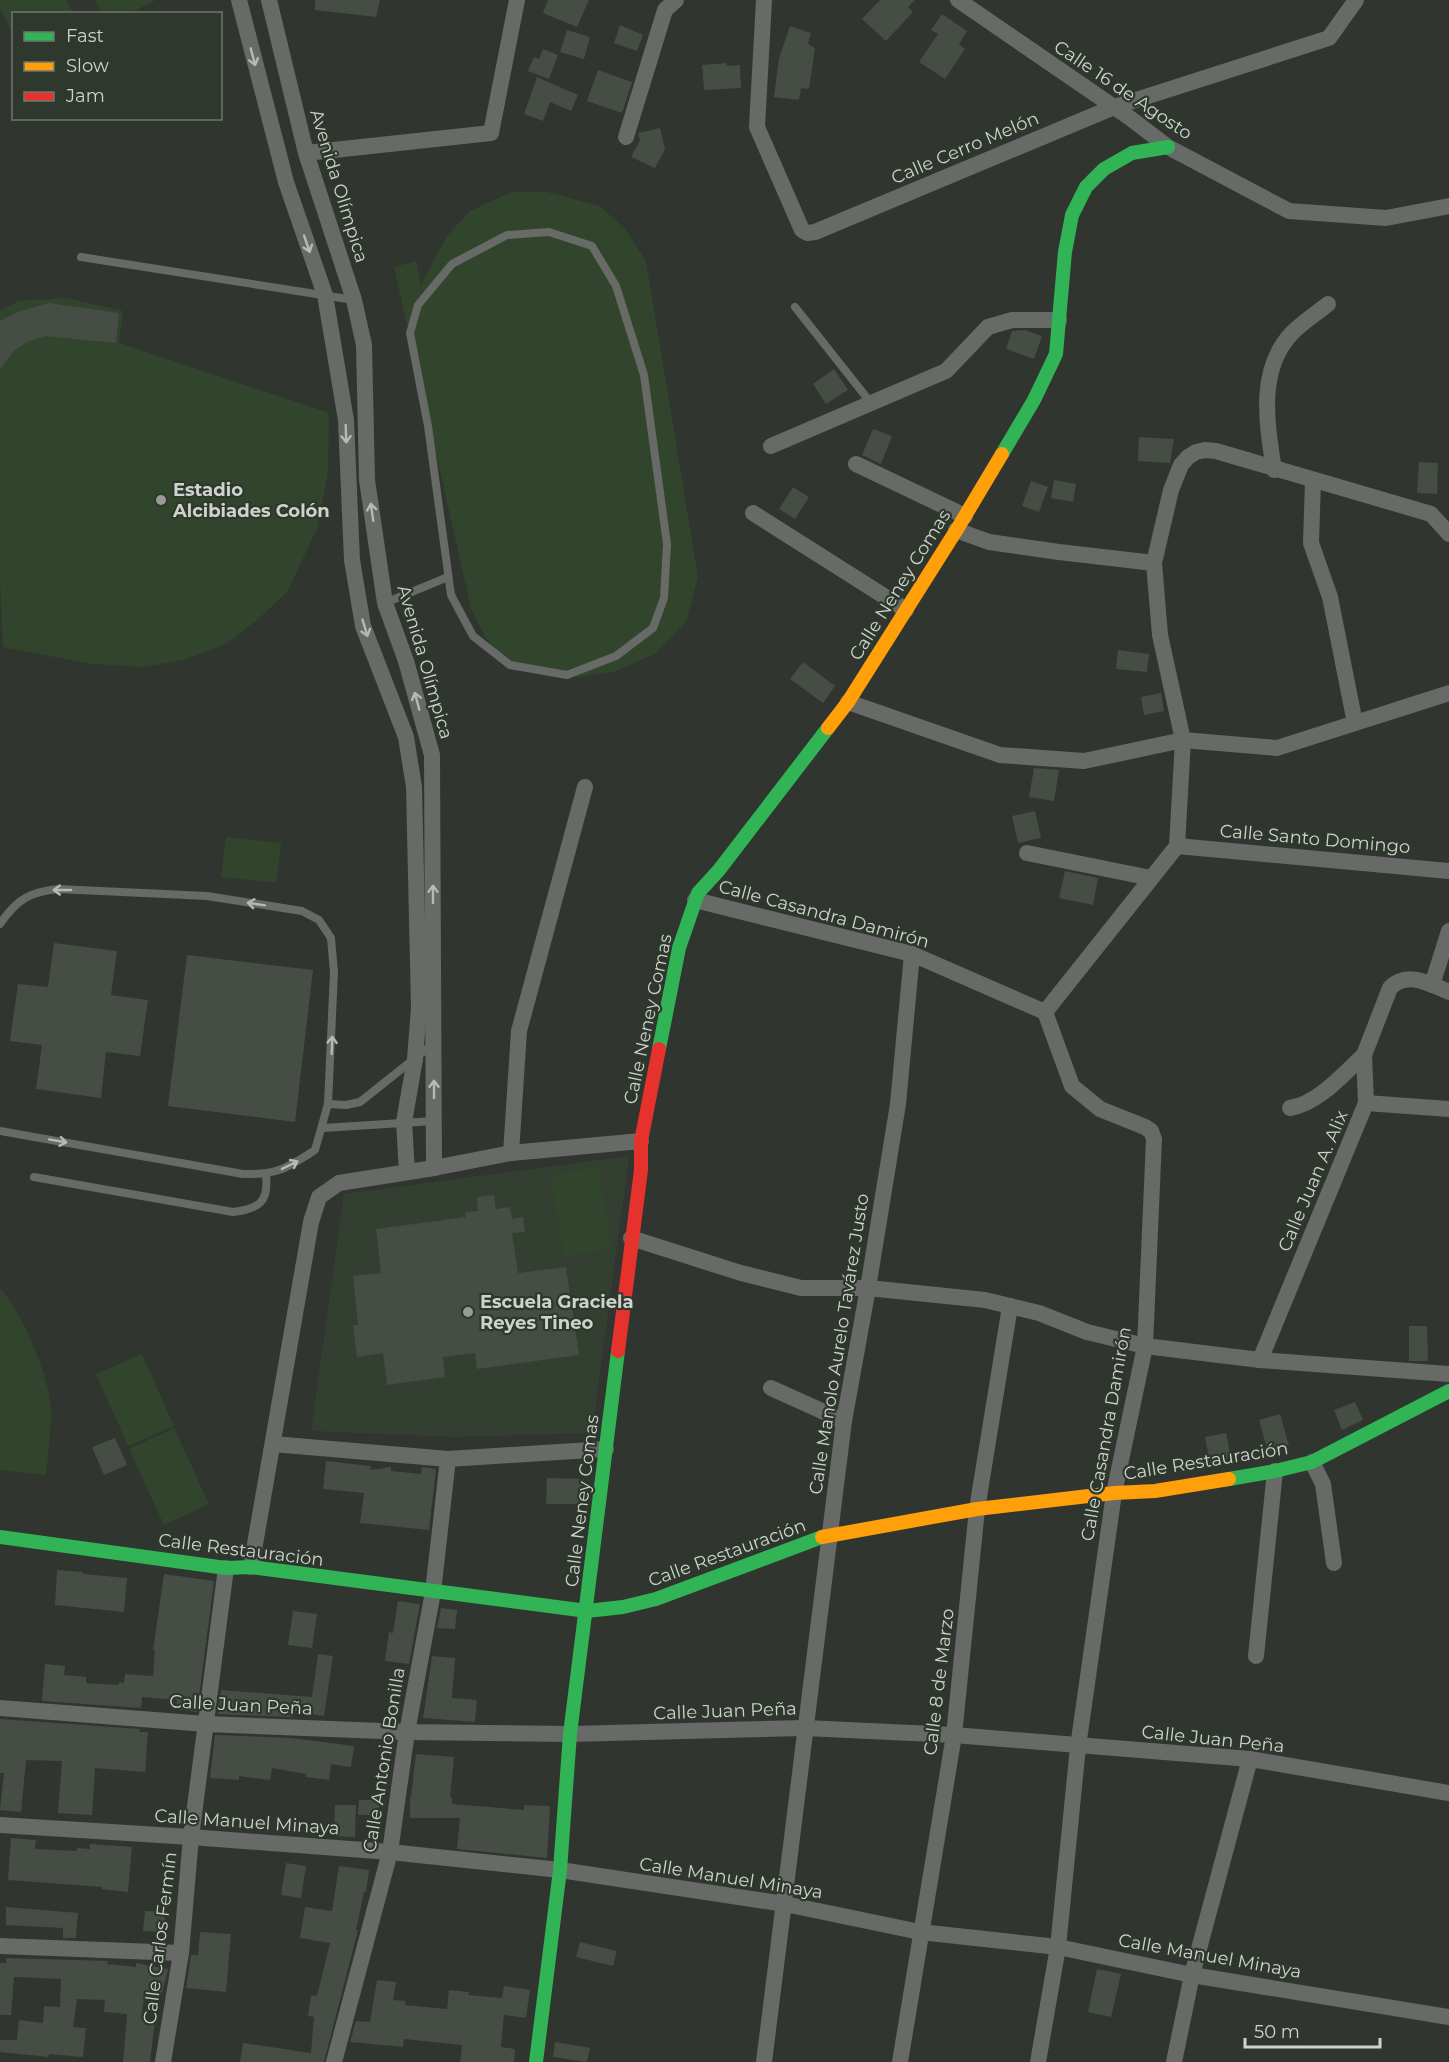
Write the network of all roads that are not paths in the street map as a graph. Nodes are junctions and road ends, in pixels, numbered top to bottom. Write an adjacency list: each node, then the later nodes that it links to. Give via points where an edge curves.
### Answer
1 (239, 0): 14 (street, one-way to 14, via 286,182)
2 (268, 0): 11 (street, Avenida Olímpica)
3 (517, 0): 11 (street, via 491,133)
4 (676, 0): 9 (street, via 665,10)
5 (764, 0): 8 (street, Calle Cerro Melón, via 757,127 802,230 807,233)
6 (958, 0): 8 (street, Calle 16 de Agosto)
7 (1356, 0): 8 (street, Calle Cerro Melón, via 1329,38)
8 (1114, 107): 10 (street, Calle 16 de Agosto)
9 (626, 137)
10 (1168, 147): 12 (street, Calle 16 de Agosto, via 1290,211 1386,218); 18 (street, Calle Neney Comas, via 1132,153 1104,169 1086,187 1072,215)
11 (306, 153): 15 (street, Avenida Olímpica)
12 (1449, 206)
13 (81, 257): 14 (lane)
14 (325, 295): 15 (lane); 49 (street, one-way to 49, via 346,420 352,560 361,615 406,737 414,787 419,1008)
15 (354, 300): 29 (street, Avenida Olímpica, one-way to 15, via 367,480 364,345)
16 (1328, 304): 22 (street, via 1292,333 1275,358 1267,393)
17 (795, 308): 19 (lane)
18 (1059, 320): 19 (street, via 1012,320 988,327 946,371); 25 (street, Calle Neney Comas, via 1056,354 1043,382)
19 (871, 403): 20 (street)
20 (771, 446)
21 (856, 464): 25 (street)
22 (1274, 470): 23 (street); 27 (street, via 1206,450 1188,457 1171,490)
23 (1313, 481): 26 (street, via 1431,514); 33 (street, via 1311,543 1330,597)
24 (753, 513): 30 (street)
25 (960, 523): 27 (street, via 989,542); 30 (street, Calle Neney Comas)
26 (1449, 534)
27 (1155, 562): 34 (street, via 1160,635)
28 (448, 577): 28 (lane, via 428,426 410,333 417,305 452,264 507,235 549,232 592,246 616,286 644,375 668,544 664,598 653,628 616,656 567,675 510,665 473,636 451,595); 29 (lane)
29 (385, 603): 47 (street, Avenida Olímpica, one-way to 29, via 432,755)
30 (906, 610): 32 (street, Calle Neney Comas)
31 (1449, 693): 33 (street)
32 (848, 702): 34 (street, via 1000,755 1084,761); 40 (street, Calle Neney Comas)
33 (1355, 723): 34 (street, via 1277,748)
34 (1182, 740): 36 (street)
35 (585, 787): 59 (street, via 519,1031)
36 (1177, 846): 38 (street, Calle Santo Domingo); 39 (street)
37 (1027, 853): 39 (street)
38 (1449, 871)
39 (1151, 878): 46 (street)
40 (695, 900): 43 (street, Calle Casandra Damirón); 58 (street, Calle Neney Comas, via 679,948)
41 (0, 924): 51 (lane, one-way to 41, via 334,972 331,938 319,920 302,911 207,896 58,889 35,892 22,899)
42 (1449, 931): 44 (street)
43 (912, 954): 46 (street, Calle Casandra Damirón); 65 (street, Calle Manolo Aurelo Tavárez Justo, via 898,1104)
44 (1432, 985): 45 (street, Calle Juan A. Alix); 48 (street, Calle Juan A. Alix, via 1406,978 1390,988)
45 (1449, 992)
46 (1044, 1012): 67 (street, Calle Casandra Damirón, via 1072,1086 1100,1109 1145,1127 1155,1139)
47 (434, 1043): 49 (lane); 54 (street, Avenida Olímpica, one-way to 47)
48 (1364, 1055): 50 (street, Calle Juan A. Alix); 52 (street, via 1314,1099)
49 (415, 1059): 51 (lane, via 360,1102); 55 (street)
50 (1366, 1103): 53 (street); 68 (street, Calle Juan A. Alix)
51 (328, 1104): 56 (lane)
52 (1290, 1108)
53 (1449, 1109)
54 (434, 1120): 55 (lane); 60 (street, Avenida Olímpica)
55 (404, 1122): 56 (lane); 61 (street)
56 (322, 1128): 62 (lane, one-way to 56, via 315,1150)
57 (0, 1131): 62 (lane, one-way to 62)
58 (641, 1141): 59 (street); 64 (street, Calle Neney Comas)
59 (511, 1153): 60 (street)
60 (434, 1168): 61 (street)
61 (407, 1172): 73 (street, via 339,1183 319,1197 311,1222)
62 (266, 1175): 63 (lane, via 266,1196 259,1206 233,1212)
63 (34, 1177)
64 (631, 1238): 65 (street, via 801,1288); 74 (street, Calle Neney Comas)
65 (868, 1288): 66 (street); 72 (street, Calle Manolo Aurelo Tavárez Justo)
66 (1010, 1306): 67 (street, via 1040,1313 1086,1332); 79 (street, Calle 8 de Marzo)
67 (1144, 1346): 68 (street); 78 (street, Calle Casandra Damirón)
68 (1260, 1360): 69 (street)
69 (1449, 1374)
70 (771, 1388): 72 (street)
71 (1449, 1391): 76 (street, Calle Restauración)
72 (844, 1420): 80 (street, Calle Manolo Aurelo Tavárez Justo)
73 (273, 1444): 75 (street); 83 (street)
74 (606, 1449): 75 (street); 86 (street, Calle Neney Comas)
75 (448, 1459): 85 (street, Calle Antonio Bonilla)
76 (1312, 1462): 77 (street, Calle Restauración); 82 (street, via 1323,1484)
77 (1275, 1471): 78 (street, Calle Restauración, via 1155,1491); 87 (street)
78 (1114, 1493): 79 (street, Calle Restauración); 94 (street, Calle Casandra Damirón)
79 (977, 1509): 80 (street, Calle Restauración); 93 (street, Calle 8 de Marzo)
80 (829, 1534): 86 (street, Calle Restauración, via 656,1599); 90 (street, Calle Manolo Aurelo Tavárez Justo)
81 (0, 1537): 84 (street, Calle Restauración)
82 (1334, 1563)
83 (251, 1567): 84 (street, Calle Restauración); 85 (street, Calle Restauración)
84 (226, 1568): 89 (street, Calle Carlos Fermín)
85 (433, 1592): 86 (street, Calle Restauración); 91 (street, Calle Antonio Bonilla)
86 (587, 1611): 92 (street, Calle Neney Comas)
87 (1256, 1656)
88 (0, 1708): 89 (street, Calle Juan Peña)
89 (206, 1724): 91 (street, Calle Juan Peña); 98 (street, Calle Carlos Fermín)
90 (805, 1728): 92 (street, Calle Juan Peña); 93 (street, Calle Juan Peña); 101 (street, Calle Manolo Aurelo Tavárez Justo)
91 (407, 1732): 92 (street, Calle Juan Peña); 99 (street, Calle Antonio Bonilla)
92 (570, 1734): 100 (street, Calle Neney Comas)
93 (954, 1735): 94 (street, Calle Juan Peña); 102 (street, Calle 8 de Marzo)
94 (1078, 1747): 95 (street, Calle Juan Peña); 104 (street, Calle Casandra Damirón)
95 (1250, 1759): 96 (street, Calle Juan Peña); 106 (street)
96 (1449, 1793)
97 (0, 1825): 98 (street, Calle Manuel Minaya)
98 (191, 1837): 99 (street, Calle Manuel Minaya); 105 (street, Calle Carlos Fermín)
99 (390, 1852): 100 (street, Calle Manuel Minaya); 109 (street, Calle Antonio Bonilla)
100 (560, 1870): 101 (street, Calle Manuel Minaya); 110 (street, Calle Neney Comas)
101 (785, 1904): 102 (street, Calle Manuel Minaya); 111 (street, Calle Manolo Aurelo Tavárez Justo)
102 (920, 1932): 104 (street, Calle Manuel Minaya); 112 (street, Calle 8 de Marzo)
103 (0, 1946): 105 (street)
104 (1058, 1947): 106 (street, Calle Manuel Minaya); 113 (street, Calle Casandra Damirón)
105 (181, 1953): 108 (street, Calle Carlos Fermín)
106 (1192, 1975): 107 (street, Calle Manuel Minaya); 114 (street)
107 (1449, 2017)
108 (163, 2062)
109 (334, 2062)
110 (536, 2062)
111 (764, 2062)
112 (900, 2062)
113 (1038, 2062)
114 (1174, 2062)

